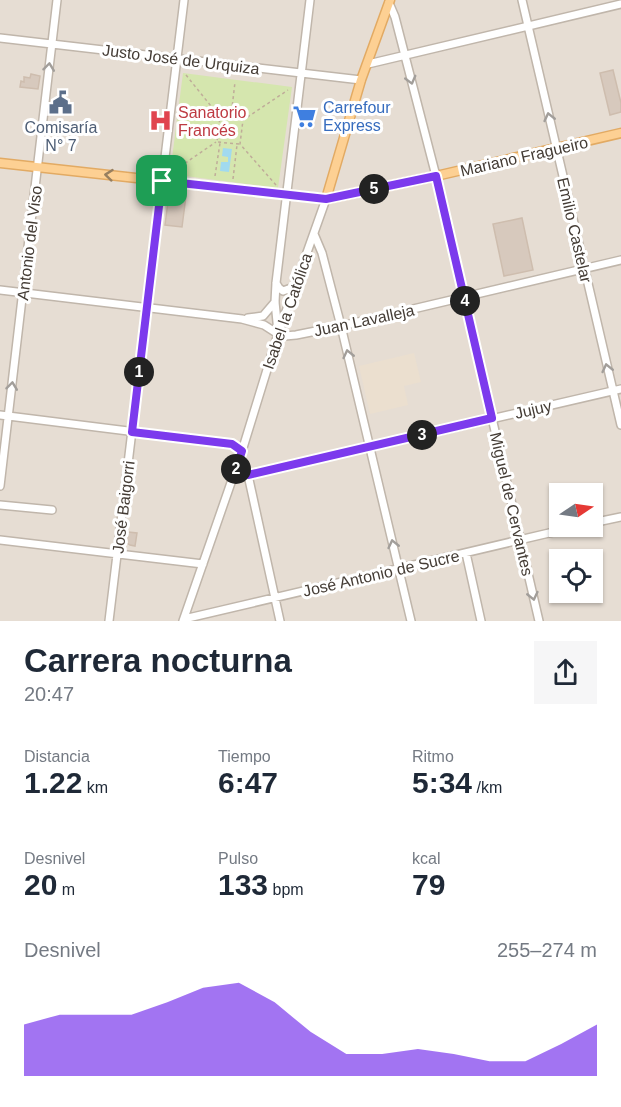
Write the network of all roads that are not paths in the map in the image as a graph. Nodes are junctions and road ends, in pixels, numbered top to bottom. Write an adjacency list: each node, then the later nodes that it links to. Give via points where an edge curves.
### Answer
1 (57, 0): 9 (street, Antonio del Viso)
2 (184, 0): 11 (street, José Baigorri)
3 (310, 0): 13 (street)
4 (522, 0): 7 (street, Emilio Castelar)
5 (389, 2): 10 (street, Miguel de Cervantes); 12 (main road, Isabel la Católica)
6 (621, 4): 7 (street)
7 (527, 25): 10 (street); 16 (street, Emilio Castelar, one-way to 7)
8 (0, 38): 9 (street, Justo José de Urquiza)
9 (52, 44): 11 (street, Justo José de Urquiza); 18 (street, Antonio del Viso, one-way to 9)
10 (404, 56): 12 (street); 19 (street, Miguel de Cervantes, one-way to 19)
11 (177, 58): 13 (street, Justo José de Urquiza); 20 (street, José Baigorri)
12 (368, 64): 14 (main road, Isabel la Católica)
13 (302, 73): 14 (street, Justo José de Urquiza); 21 (street)
14 (361, 80): 22 (main road, Isabel la Católica)
15 (621, 133): 16 (main road, Mariano Fragueiro)
16 (556, 148): 19 (main road, Mariano Fragueiro); 25 (street, Emilio Castelar)
17 (0, 163): 18 (main road, Mariano Fragueiro)
18 (38, 167): 20 (main road, Mariano Fragueiro, one-way to 18); 29 (street, Antonio del Viso)
19 (436, 176): 22 (main road, Mariano Fragueiro); 30 (street, Miguel de Cervantes)
20 (162, 181): 21 (main road, Mariano Fragueiro); 32 (street, José Baigorri)
21 (288, 196): 22 (main road, Mariano Fragueiro); 26 (street)
22 (326, 199): 23 (street, Isabel la Católica)
23 (314, 234): 27 (street, Isabel la Católica); 34 (street)
24 (621, 260): 25 (street, Juan Lavalleja)
25 (584, 269): 30 (street, Juan Lavalleja); 37 (street, Emilio Castelar, one-way to 25)
26 (276, 283): 27 (street, via 283,291); 31 (street)
27 (294, 287): 35 (street, Isabel la Católica)
28 (0, 290): 29 (street, Juan Lavalleja)
29 (23, 293): 32 (street, Juan Lavalleja); 38 (street, Antonio del Viso, one-way to 29)
30 (464, 297): 34 (street, Juan Lavalleja); 39 (street, Miguel de Cervantes)
31 (275, 302): 33 (street, via 262,316); 35 (street)
32 (147, 308): 33 (street, Juan Lavalleja); 41 (street, José Baigorri)
33 (242, 319): 35 (street, Juan Lavalleja)
34 (342, 326): 35 (street, Juan Lavalleja, via 296,335); 42 (street, one-way to 34)
35 (278, 334): 43 (street, Isabel la Católica)
36 (621, 389): 37 (street, Jujuy)
37 (613, 391): 39 (street, Jujuy); 40 (street, Emilio Castelar)
38 (4, 416): 41 (street); 46 (street, Antonio del Viso)
39 (492, 418): 42 (street, Jujuy); 53 (street, Miguel de Cervantes)
40 (621, 425)
41 (132, 432): 43 (street, via 232,444); 55 (street, José Baigorri)
42 (370, 447): 45 (street, Jujuy); 57 (street, one-way to 42)
43 (242, 451): 44 (street, Isabel la Católica)
44 (236, 469): 45 (street); 56 (street, Isabel la Católica)
45 (248, 475): 58 (street)
46 (0, 486)
47 (0, 505): 48 (street)
48 (52, 510)
49 (621, 517): 50 (street)
50 (603, 521)
51 (549, 533): 53 (street, José Antonio de Sucre)
52 (0, 540): 55 (street)
53 (520, 540): 54 (street, José Antonio de Sucre); 66 (street, Miguel de Cervantes, one-way to 66)
54 (466, 553): 57 (street, José Antonio de Sucre); 65 (street)
55 (118, 554): 56 (street); 62 (street, José Baigorri)
56 (203, 564): 59 (street, Isabel la Católica)
57 (399, 568): 58 (street, José Antonio de Sucre); 64 (street)
58 (275, 597): 60 (street, José Antonio de Sucre); 63 (street)
59 (190, 601): 60 (street); 61 (street, Isabel la Católica)
60 (194, 619): 61 (street, José Antonio de Sucre)
61 (184, 620)
62 (109, 621)
63 (280, 621)
64 (411, 621)
65 (481, 621)
66 (539, 621)

